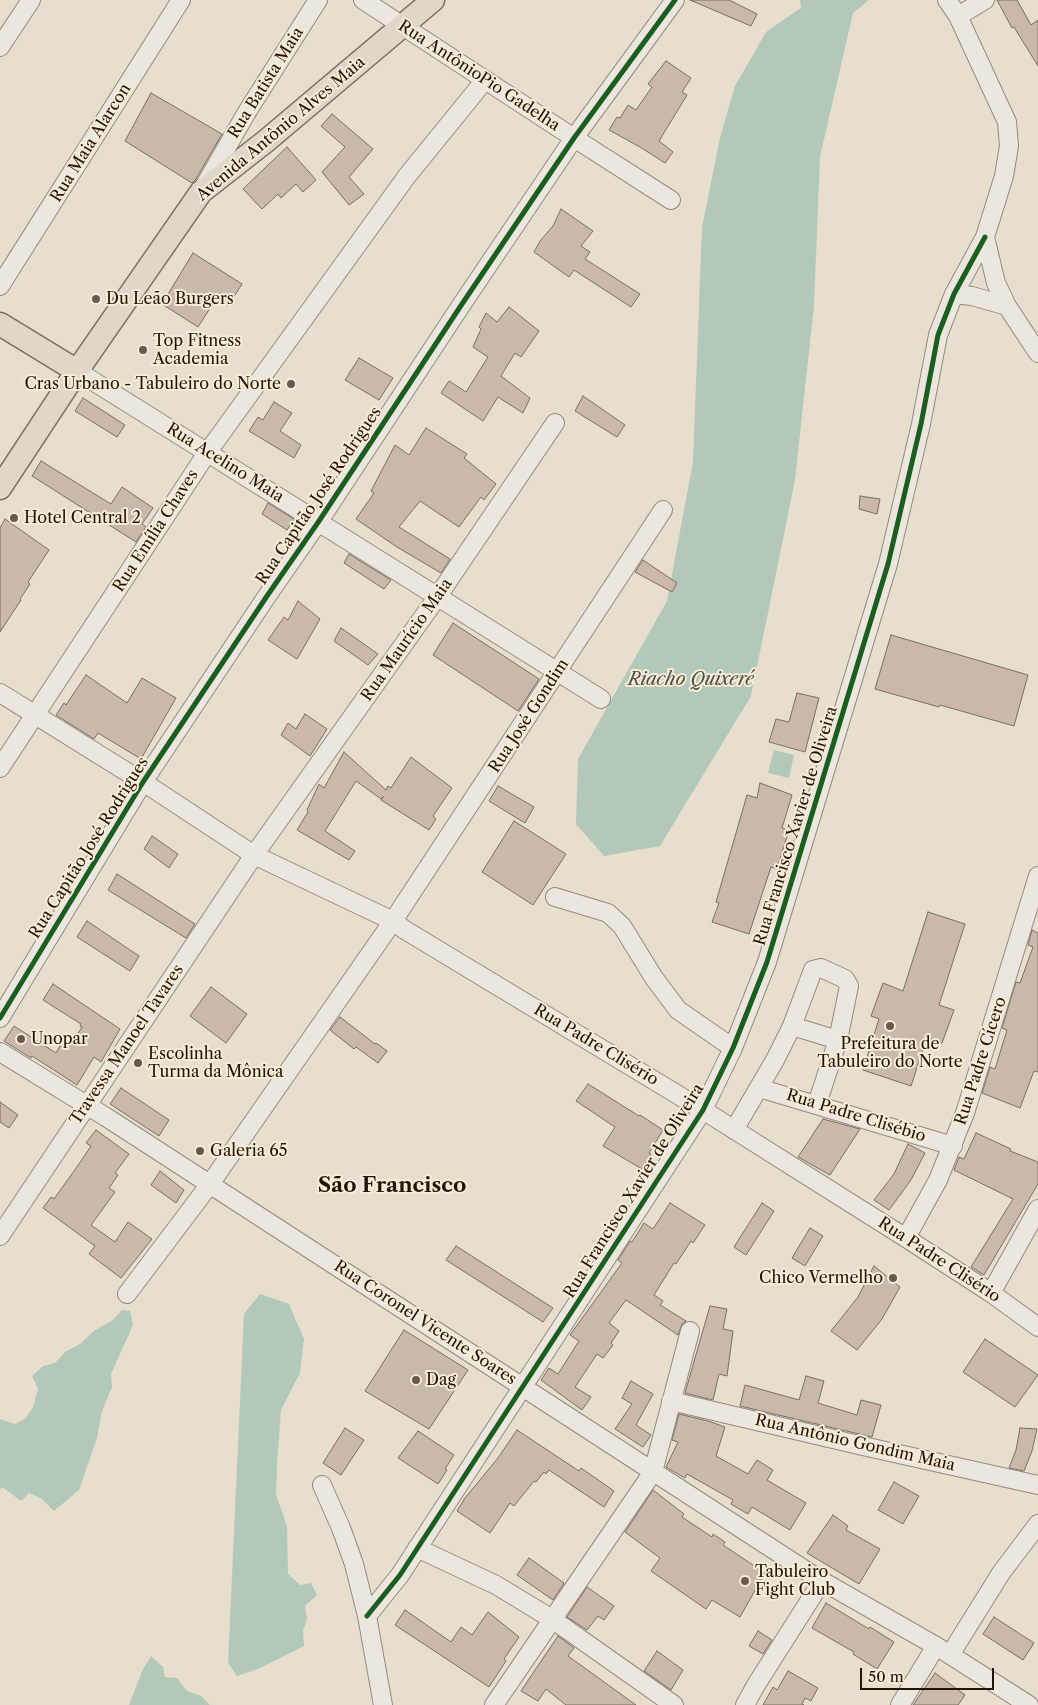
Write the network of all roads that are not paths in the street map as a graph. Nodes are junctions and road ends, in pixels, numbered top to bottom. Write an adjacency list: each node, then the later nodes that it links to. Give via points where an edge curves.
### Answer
1 (31, 0): 11 (street)
2 (182, 0): 17 (street, Rua Maia Alarcon)
3 (318, 0): 14 (street, Rua Batista Maia)
4 (363, 0): 10 (street, Rua AntônioPio Gadelha)
5 (433, 0): 10 (main road, Avenida Antônio Alves Maia)
6 (675, 0): 13 (street, Rua Capitão José Rodrigues)
7 (947, 0): 9 (street, Rua Francisco Xavier de Oliveira)
8 (985, 0): 9 (street)
9 (958, 16): 16 (street, Rua Francisco Xavier de Oliveira, via 1003,111 1009,133 1004,176)
10 (403, 26): 12 (street, Rua AntônioPio Gadelha); 14 (main road, Avenida Antônio Alves Maia)
11 (0, 47)
12 (485, 80): 13 (street, Rua AntônioPio Gadelha); 24 (street, Rua Emília Chaves, via 407,176)
13 (574, 138): 15 (street, Rua AntônioPio Gadelha); 27 (street, Rua Capitão José Rodrigues)
14 (201, 192): 22 (main road, Avenida Antônio Alves Maia)
15 (672, 200)
16 (985, 237): 18 (street, Rua Francisco Xavier de Oliveira); 19 (street, via 996,283)
17 (0, 286)
18 (954, 294): 19 (street); 42 (street, Rua Francisco Xavier de Oliveira, via 938,335 922,424 888,564 767,962)
19 (1007, 306): 21 (street)
20 (0, 324): 22 (main road, Rua Acelino Maia)
21 (1038, 353)
22 (77, 371): 24 (street, Rua Acelino Maia); 25 (main road)
23 (555, 422): 28 (street, Rua Maurício Maia)
24 (207, 453): 27 (street, Rua Acelino Maia); 32 (street, Rua Emília Chaves)
25 (0, 488)
26 (664, 510): 29 (street, Rua José Gondim)
27 (320, 521): 28 (street, Rua Acelino Maia); 34 (street, Rua Capitão José Rodrigues)
28 (438, 596): 29 (street, Rua Acelino Maia); 35 (street, Rua Maurício Maia)
29 (558, 672): 31 (street, Rua Acelino Maia); 38 (street, Rua José Gondim)
30 (0, 693): 32 (street, Rua Padre Clisério)
31 (602, 699)
32 (36, 714): 33 (street, Rua Emília Chaves); 34 (street, Rua Padre Clisério)
33 (0, 768)
34 (143, 782): 35 (street, Rua Padre Clisério); 39 (street, Rua Capitão José Rodrigues)
35 (254, 855): 38 (street, Rua Padre Clisério); 46 (street, Travessa Manoel Tavares)
36 (1038, 876): 49 (street, Rua Padre Cícero)
37 (555, 897): 42 (street, via 608,914 622,926 678,1010)
38 (393, 921): 47 (street, Rua Padre Clisério); 50 (street, Rua José Gondim)
39 (0, 1018)
40 (792, 1026): 41 (street); 41 (street, via 813,970 821,968 845,979 849,986); 44 (street)
41 (838, 1040): 45 (street)
42 (733, 1048): 47 (street, Rua Francisco Xavier de Oliveira)
43 (0, 1052): 46 (street, Rua Coronel Vicente Soares)
44 (759, 1088): 45 (street, Rua Padre Clisébio); 48 (street)
45 (817, 1104): 49 (street, Rua Padre Clisébio)
46 (86, 1105): 50 (street, Rua Coronel Vicente Soares); 52 (street, Travessa Manoel Tavares)
47 (703, 1110): 48 (street, Rua Padre Clisério); 58 (street, Rua Francisco Xavier de Oliveira)
48 (734, 1130): 53 (street, Rua Padre Clisério)
49 (953, 1146): 53 (street, Rua Padre Cícero)
50 (210, 1184): 55 (street, Rua José Gondim); 58 (street, Rua Coronel Vicente Soares)
51 (1038, 1209): 54 (street)
52 (0, 1236)
53 (906, 1238): 54 (street, Rua Padre Clisério)
54 (991, 1293): 56 (street, Rua Padre Clisério)
55 (127, 1294)
56 (1038, 1327)
57 (690, 1331): 59 (street)
58 (524, 1386): 60 (street, Rua Coronel Vicente Soares); 64 (street, Rua Francisco Xavier de Oliveira)
59 (671, 1401): 60 (street); 62 (street, Rua Antônio Gondim Maia)
60 (653, 1472): 65 (street, Rua Coronel Vicente Soares); 67 (street)
61 (322, 1485): 66 (street, via 354,1564)
62 (1038, 1485)
63 (1038, 1524): 68 (street)
64 (417, 1548): 66 (street, Rua Francisco Xavier de Oliveira); 67 (street, via 496,1585)
65 (822, 1581): 68 (street, Rua Coronel Vicente Soares); 72 (street)
66 (367, 1616): 69 (street)
67 (552, 1619): 70 (street); 71 (street)
68 (943, 1650): 73 (street); 74 (street, Rua Coronel Vicente Soares)
69 (383, 1705)
70 (494, 1705)
71 (674, 1705)
72 (745, 1705)
73 (900, 1705)
74 (1029, 1705)

